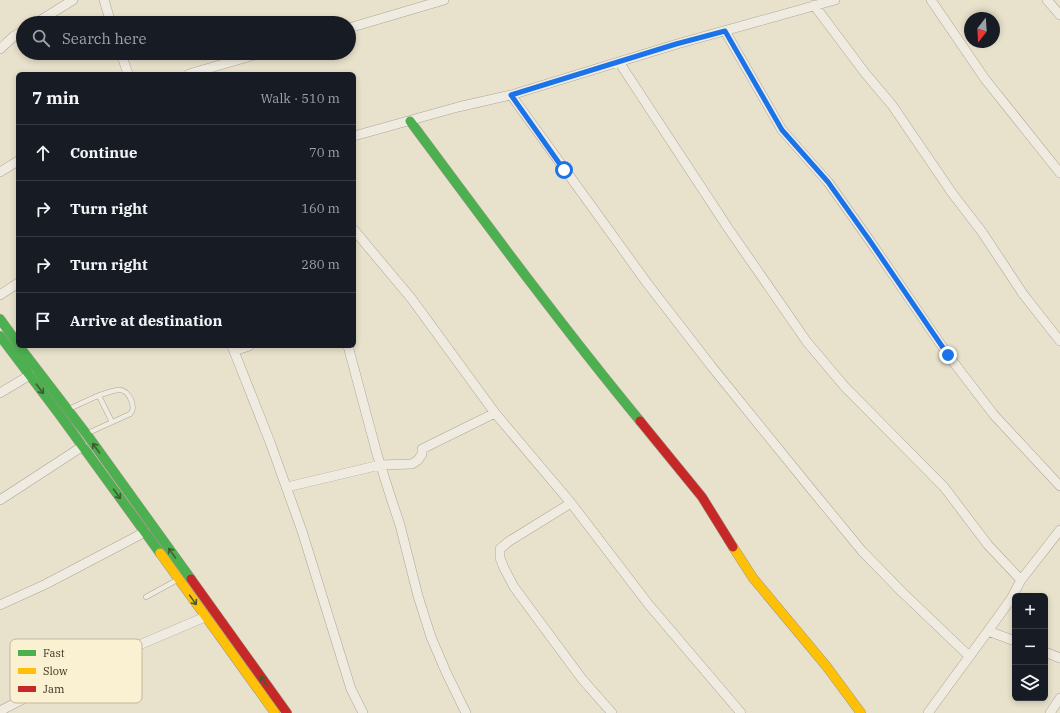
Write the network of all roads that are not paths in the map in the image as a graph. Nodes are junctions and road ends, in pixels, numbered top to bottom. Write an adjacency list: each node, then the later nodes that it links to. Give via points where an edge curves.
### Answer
1 (73, 0): 9 (street)
2 (104, 0): 10 (street)
3 (444, 0): 11 (street)
4 (835, 0): 7 (street)
5 (931, 0): 25 (street, via 984,79)
6 (1047, 0): 8 (street)
7 (814, 5): 12 (street); 32 (street, via 892,105 1023,294)
8 (1060, 15)
9 (47, 16)
10 (109, 16)
11 (356, 26)
12 (725, 31): 17 (street); 45 (street, via 782,130 828,182 948,355 994,414)
13 (16, 35): 14 (street)
14 (0, 49)
15 (123, 60): 18 (street)
16 (237, 60): 19 (street)
17 (619, 62): 20 (street); 52 (street, via 728,228 807,342 846,387 944,487 988,545)
18 (127, 72)
19 (196, 72)
20 (511, 95): 21 (street, via 458,106); 60 (street, via 651,289 811,489 862,550)
21 (410, 120): 22 (street); 71 (street, via 589,359 702,497 753,578 827,667)
22 (356, 135)
23 (16, 161): 24 (street)
24 (0, 172)
25 (1060, 173)
26 (356, 232): 40 (street, via 411,298)
27 (16, 284): 28 (street)
28 (0, 295)
29 (0, 319): 31 (street)
30 (0, 336): 36 (street)
31 (16, 340)
32 (1060, 341)
33 (22, 348): 39 (street)
34 (349, 348): 44 (street)
35 (233, 349): 46 (street)
36 (30, 375): 37 (street); 43 (street, one-way to 43)
37 (0, 393)
38 (99, 396): 39 (lane); 41 (lane); 41 (lane, via 122,390 126,392 134,407 133,412)
39 (68, 410): 42 (street)
40 (495, 413): 44 (street, via 422,449 422,454 412,464); 48 (street)
41 (112, 422): 42 (lane)
42 (86, 434): 66 (street, one-way to 42)
43 (82, 446): 47 (street); 50 (street, one-way to 50)
44 (380, 465): 46 (street); 68 (street, via 400,525 431,637)
45 (1060, 486)
46 (287, 487): 67 (street, via 350,689)
47 (0, 500)
48 (571, 503): 69 (street, via 508,542 500,549 500,558 514,587 582,679); 70 (street, via 650,605)
49 (1060, 530): 52 (street)
50 (146, 532): 51 (street); 54 (street)
51 (178, 579): 53 (lane); 55 (street, one-way to 55)
52 (1021, 580): 56 (street)
53 (146, 596)
54 (0, 605)
55 (205, 617): 58 (street); 65 (street)
56 (988, 632): 57 (street); 60 (street)
57 (1012, 640)
58 (142, 644)
59 (1048, 653): 61 (street)
60 (969, 656): 72 (street)
61 (1060, 658)
62 (1060, 698): 73 (street)
63 (16, 703): 64 (street)
64 (0, 711)
65 (275, 713)
66 (287, 713)
67 (363, 713)
68 (466, 713)
69 (612, 713)
70 (741, 713)
71 (861, 713)
72 (928, 713)
73 (1050, 713)

